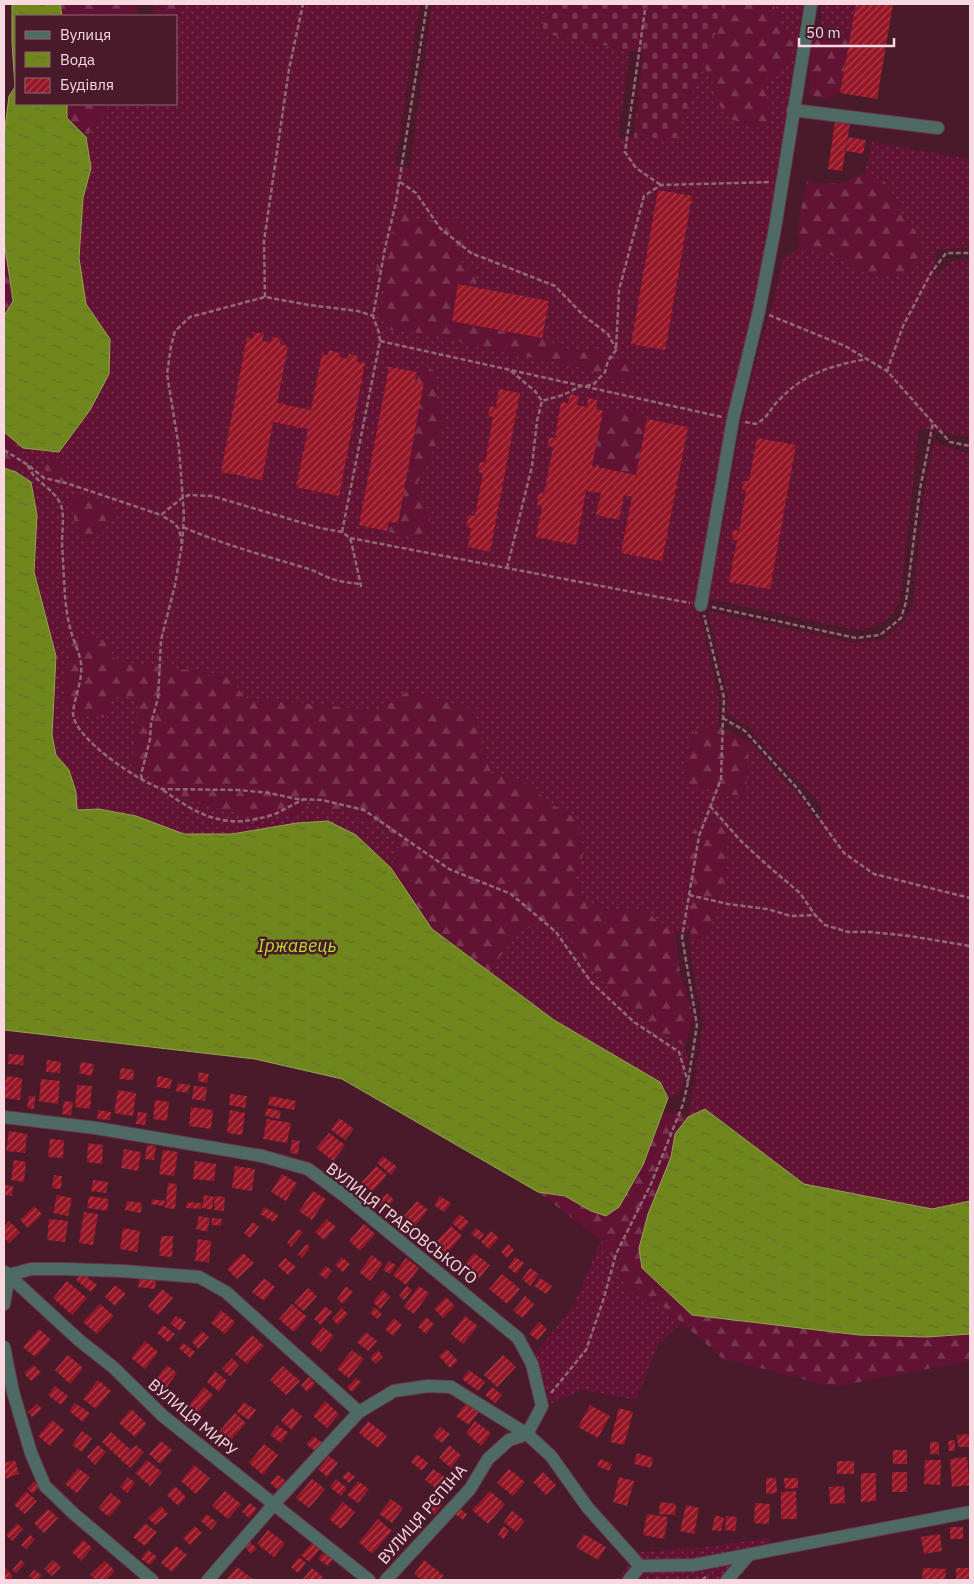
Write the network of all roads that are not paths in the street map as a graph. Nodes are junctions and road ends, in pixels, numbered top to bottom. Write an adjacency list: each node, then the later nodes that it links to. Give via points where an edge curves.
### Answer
1 (811, 4): 2 (street)
2 (793, 110): 3 (street); 4 (street, via 759,311 733,419)
3 (938, 128)
4 (701, 605)
5 (4, 1117): 10 (street, ВУЛИЦЯ ГРАБОВСЬКОГО, via 96,1128 262,1156 308,1169 518,1338 532,1364 542,1406)
6 (6, 1273): 7 (street); 9 (street, via 64,1269 199,1277 226,1292); 11 (street, ВУЛИЦЯ МИРУ, via 113,1367 163,1416)
7 (4, 1304)
8 (4, 1347): 15 (street, via 13,1392 31,1453 45,1486)
9 (359, 1412): 10 (street, via 394,1391 428,1386 451,1387); 11 (street)
10 (528, 1434): 14 (street, via 551,1456 588,1508); 18 (street, ВУЛИЦЯ РЄПІНА, via 509,1440 488,1459 470,1490)
11 (274, 1503): 16 (street); 17 (street, ВУЛИЦЯ МИРУ)
12 (970, 1512): 13 (street)
13 (748, 1556): 14 (street, via 694,1565); 20 (street)
14 (640, 1566): 19 (street)
15 (152, 1580)
16 (208, 1580)
17 (369, 1580)
18 (386, 1580)
19 (630, 1580)
20 (727, 1580)

